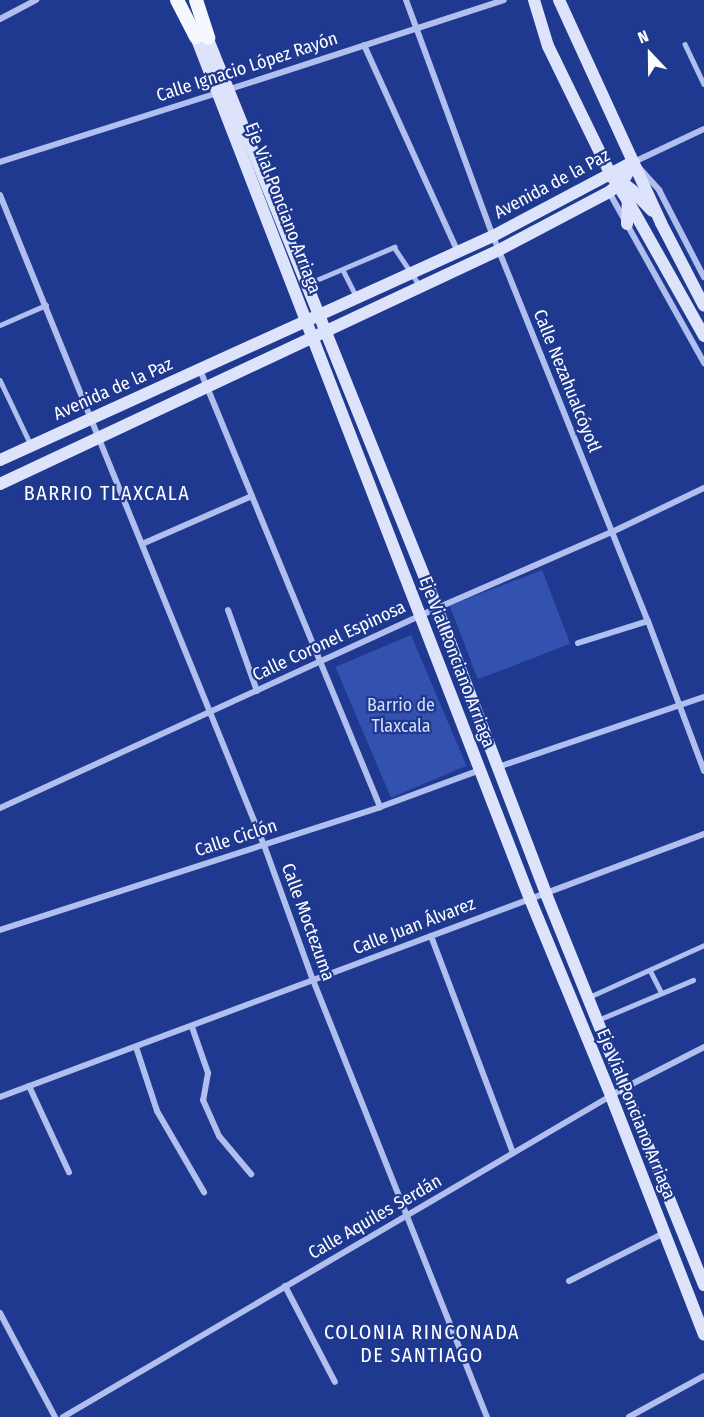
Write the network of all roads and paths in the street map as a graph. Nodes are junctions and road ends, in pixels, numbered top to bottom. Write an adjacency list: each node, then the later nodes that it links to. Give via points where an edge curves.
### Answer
1 (36, 0): 10 (street)
2 (177, 0): 12 (main road)
3 (182, 0): 12 (main road, Eje Vial Ponciano Arriaga)
4 (191, 0): 12 (main road, Eje Vial Ponciano Arriaga)
5 (196, 0): 12 (main road)
6 (406, 0): 11 (street, Calle Nezahualcóyotl)
7 (504, 0): 11 (street, Calle Ignacio López Rayón)
8 (534, 0): 20 (main road, via 548,46)
9 (559, 0): 19 (main road)
10 (0, 19)
11 (417, 27): 14 (street, Calle Ignacio López Rayón); 25 (street, Calle Nezahualcóyotl)
12 (202, 38): 16 (main road, Eje Vial Ponciano Arriaga)
13 (685, 44): 15 (lane)
14 (364, 45): 16 (street, Calle Ignacio López Rayón); 27 (street)
15 (704, 84)
16 (225, 90): 18 (street, Calle Ignacio López Rayón); 31 (main road, Eje Vial Ponciano Arriaga); 37 (main road, Eje Vial Ponciano Arriaga)
17 (704, 129): 19 (street)
18 (0, 162)
19 (634, 162): 20 (main road, Avenida de la Paz); 23 (main road); 30 (street, via 659,190)
20 (615, 183): 22 (main road); 23 (main road); 24 (street); 25 (main road, Avenida de la Paz); 26 (main road, Avenida de la Paz)
21 (0, 195): 34 (street, Calle Moctezuma)
22 (628, 201): 24 (main road); 40 (main road)
23 (661, 223): 35 (main road)
24 (627, 224): 42 (street)
25 (494, 236): 26 (street, Calle Nezahualcóyotl); 27 (main road, Avenida de la Paz)
26 (499, 250): 32 (main road, Avenida de la Paz); 55 (street, Calle Nezahualcóyotl)
27 (458, 252): 29 (main road, Avenida de la Paz)
28 (343, 270): 29 (lane, via 394,247); 31 (lane); 33 (lane)
29 (412, 272): 32 (lane); 33 (main road, Avenida de la Paz)
30 (704, 277)
31 (307, 284): 36 (main road, Eje Vial Ponciano Arriaga)
32 (420, 286): 39 (main road, Avenida de la Paz)
33 (357, 298): 36 (main road, Avenida de la Paz)
34 (46, 305): 38 (lane); 48 (street, Calle Moctezuma)
35 (704, 306)
36 (320, 316): 37 (main road, Avenida de la Paz); 39 (main road, Eje Vial Ponciano Arriaga)
37 (308, 322): 41 (main road, Eje Vial Ponciano Arriaga); 43 (main road, Avenida de la Paz)
38 (0, 325)
39 (326, 330): 41 (main road, Avenida de la Paz); 57 (main road, Eje Vial Ponciano Arriaga)
40 (704, 336)
41 (313, 337): 45 (main road, Avenida de la Paz); 59 (main road, Eje Vial Ponciano Arriaga)
42 (704, 363)
43 (200, 370): 45 (street); 46 (main road, Avenida de la Paz)
44 (0, 380): 50 (lane)
45 (208, 387): 47 (main road, Avenida de la Paz); 54 (street)
46 (147, 394): 47 (main road); 48 (main road, Avenida de la Paz)
47 (155, 412): 49 (main road, Avenida de la Paz)
48 (92, 416): 49 (street, Calle Moctezuma); 50 (main road, Avenida de la Paz)
49 (97, 438): 52 (main road, Avenida de la Paz); 56 (street, Calle Moctezuma)
50 (31, 445): 51 (main road, Avenida de la Paz)
51 (0, 460)
52 (0, 484)
53 (704, 488): 55 (street, Calle Coronel Espinosa)
54 (252, 496): 56 (street); 62 (street)
55 (612, 532): 57 (street, Calle Coronel Espinosa); 60 (street, Calle Nezahualcóyotl)
56 (142, 544): 66 (street, Calle Moctezuma)
57 (437, 608): 59 (street, Calle Coronel Espinosa); 67 (main road, Eje Vial Ponciano Arriaga)
58 (228, 610): 63 (street)
59 (420, 615): 62 (street, Calle Coronel Espinosa); 68 (main road, Eje Vial Ponciano Arriaga)
60 (648, 621): 61 (street); 65 (street, Calle Nezahualcóyotl)
61 (578, 643)
62 (321, 663): 63 (street, Calle Coronel Espinosa); 71 (street)
63 (257, 691): 66 (street, Calle Coronel Espinosa)
64 (704, 697): 65 (street)
65 (680, 705): 67 (street); 69 (street, Calle Nezahualcóyotl)
66 (209, 714): 70 (street, Calle Coronel Espinosa); 73 (street, Calle Moctezuma)
67 (498, 767): 74 (main road, Eje Vial Ponciano Arriaga)
68 (480, 770): 71 (street, Calle Ciclón); 75 (main road, Eje Vial Ponciano Arriaga)
69 (704, 771)
70 (0, 807)
71 (380, 807): 73 (street, Calle Ciclón)
72 (704, 834): 74 (street, Calle Juan Álvarez)
73 (264, 845): 76 (street, Calle Ciclón); 80 (street, Calle Moctezuma)
74 (546, 894): 75 (street, Calle Juan Álvarez); 83 (main road, Eje Vial Ponciano Arriaga)
75 (530, 899): 77 (street, Calle Juan Álvarez); 90 (main road, Eje Vial Ponciano Arriaga)
76 (0, 930)
77 (431, 936): 80 (street, Calle Juan Álvarez); 92 (street)
78 (704, 945): 79 (lane)
79 (650, 970): 82 (lane); 83 (lane)
80 (313, 980): 85 (street, Calle Juan Álvarez); 96 (street, Calle Moctezuma)
81 (693, 980): 82 (lane)
82 (661, 992): 84 (lane)
83 (588, 997): 84 (main road, Eje Vial Ponciano Arriaga)
84 (598, 1020): 89 (main road, Eje Vial Ponciano Arriaga)
85 (192, 1027): 86 (street, Calle Juan Álvarez); 94 (street, via 208,1073 203,1100 219,1136)
86 (136, 1047): 88 (street, Calle Juan Álvarez); 95 (street, via 157,1111)
87 (704, 1047): 89 (street, Calle Aquiles Serdán)
88 (29, 1086): 91 (street, Calle Juan Álvarez); 93 (street)
89 (626, 1087): 90 (street, Calle Aquiles Serdán); 99 (main road, Eje Vial Ponciano Arriaga)
90 (611, 1096): 92 (street, Calle Aquiles Serdán); 97 (main road, Eje Vial Ponciano Arriaga)
91 (0, 1097)
92 (513, 1153): 96 (street, Calle Aquiles Serdán)
93 (69, 1172)
94 (251, 1174)
95 (204, 1192)
96 (409, 1215): 100 (street, Calle Aquiles Serdán); 107 (street, Calle Moctezuma)
97 (664, 1233): 98 (street); 102 (main road, Eje Vial Ponciano Arriaga)
98 (570, 1281)
99 (704, 1284)
100 (285, 1286): 104 (street); 106 (street, Calle Aquiles Serdán)
101 (0, 1313): 105 (street)
102 (704, 1335)
103 (704, 1376): 108 (street)
104 (335, 1382)
105 (55, 1417)
106 (63, 1417)
107 (487, 1417)
108 (629, 1417)

